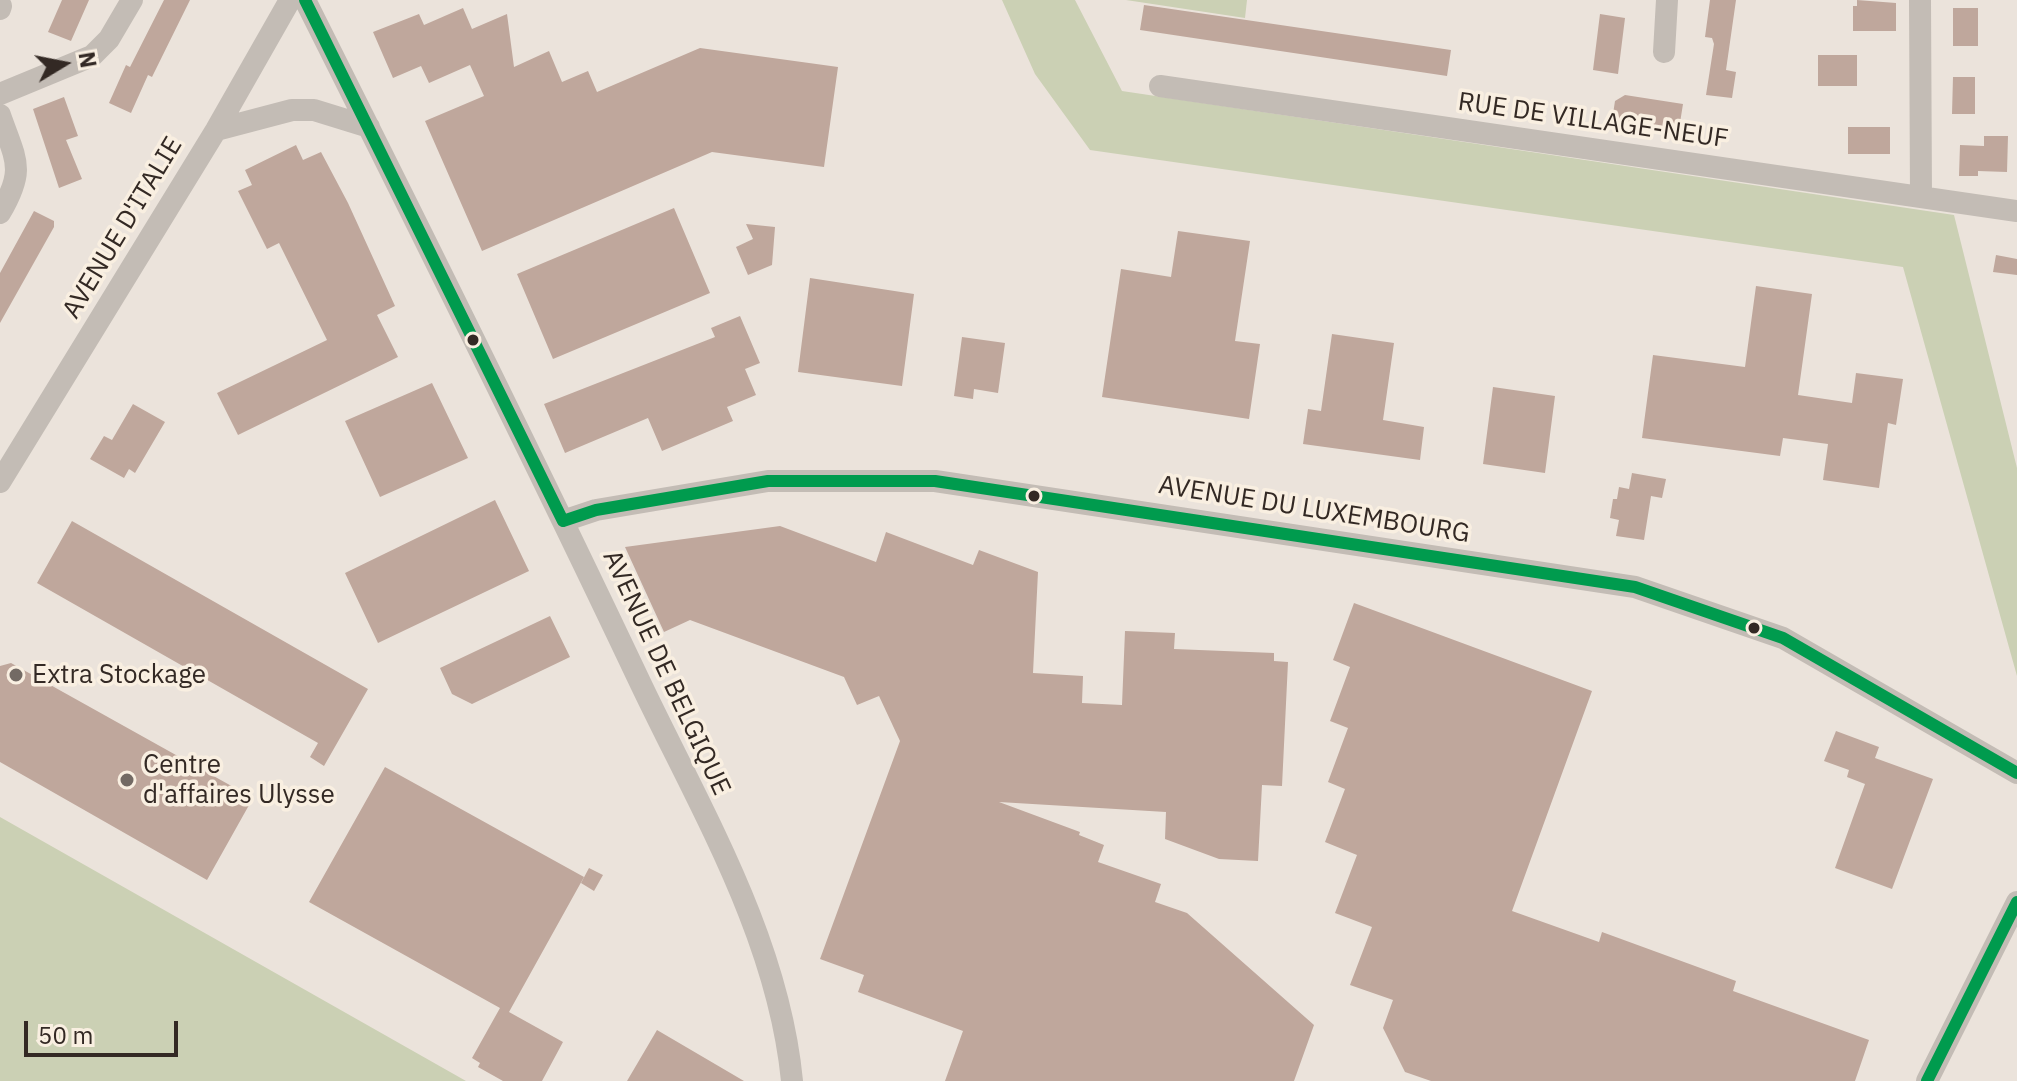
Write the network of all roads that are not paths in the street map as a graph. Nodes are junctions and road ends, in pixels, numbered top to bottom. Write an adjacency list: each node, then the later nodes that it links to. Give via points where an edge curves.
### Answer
1 (132, 0): 8 (street, via 92,56)
2 (290, 0): 11 (street, AVENUE D'ITALIE)
3 (305, 0): 10 (street, AVENUE DE BELGIQUE)
4 (1667, 0): 6 (street)
5 (1920, 0): 12 (street)
6 (1664, 52)
7 (1160, 86): 12 (street, RUE DE VILLAGE-NEUF)
8 (0, 94)
9 (0, 115): 14 (street, via 17,165 16,186)
10 (369, 127): 11 (street, via 314,110 292,110); 17 (street, AVENUE DE BELGIQUE)
11 (216, 130): 15 (street, AVENUE D'ITALIE)
12 (1921, 196): 13 (street, RUE DE VILLAGE-NEUF)
13 (2017, 211)
14 (0, 213)
15 (7, 456): 16 (street, AVENUE D'ITALIE)
16 (0, 482)
17 (563, 521): 18 (street, AVENUE DU LUXEMBOURG, via 596,510 768,481 935,481 1635,587 1783,638); 20 (street, AVENUE DE BELGIQUE, via 760,937 787,1028)
18 (2017, 773)
19 (2017, 902): 21 (street)
20 (792, 1081)
21 (1927, 1081)

